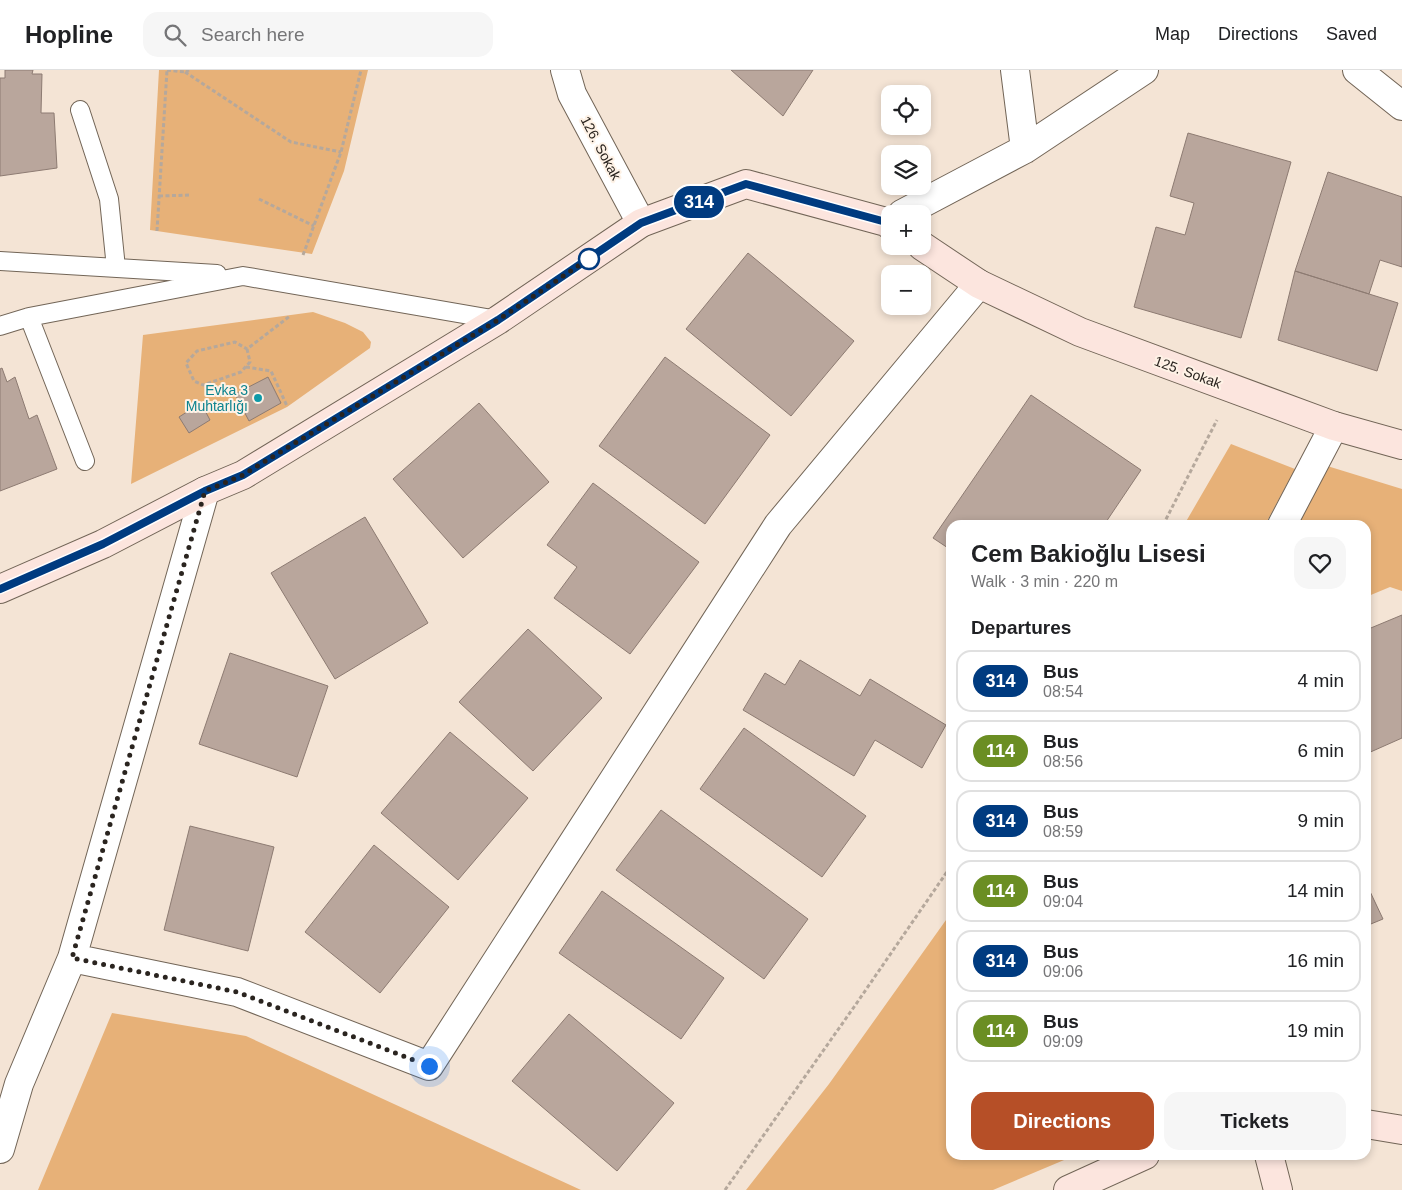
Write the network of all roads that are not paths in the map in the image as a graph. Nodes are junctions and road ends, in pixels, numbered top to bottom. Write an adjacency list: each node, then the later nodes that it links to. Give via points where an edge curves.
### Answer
1 (565, 70): 10 (street, 126. Sokak, via 572,94)
2 (1015, 70): 7 (street)
3 (1144, 70): 7 (street)
4 (1356, 70): 5 (street)
5 (1402, 106)
6 (80, 110): 13 (lane, via 109,199)
7 (1025, 149): 8 (street)
8 (920, 205)
9 (881, 217): 10 (street, via 746,184)
10 (641, 223): 17 (street)
11 (931, 252): 15 (street, 125. Sokak)
12 (0, 261): 13 (lane)
13 (116, 268): 14 (lane)
14 (243, 276): 16 (lane); 17 (lane)
15 (979, 284): 19 (street, 125. Sokak, via 1080,332); 25 (street, via 778,525 429,1066 237,992)
16 (29, 317): 18 (lane); 21 (lane)
17 (498, 320): 22 (street, via 243,475)
18 (0, 326)
19 (1334, 426): 20 (street, 125. Sokak); 23 (street)
20 (1402, 446)
21 (85, 461)
22 (205, 491): 24 (street, via 103,544); 25 (street)
23 (1285, 520)
24 (0, 588)
25 (72, 958): 26 (street)
26 (9, 1088): 29 (street)
27 (1371, 1125): 28 (street)
28 (1402, 1130)
29 (0, 1149)
30 (1134, 1160): 32 (street)
31 (1271, 1160): 33 (street)
32 (1068, 1190)
33 (1278, 1190)

